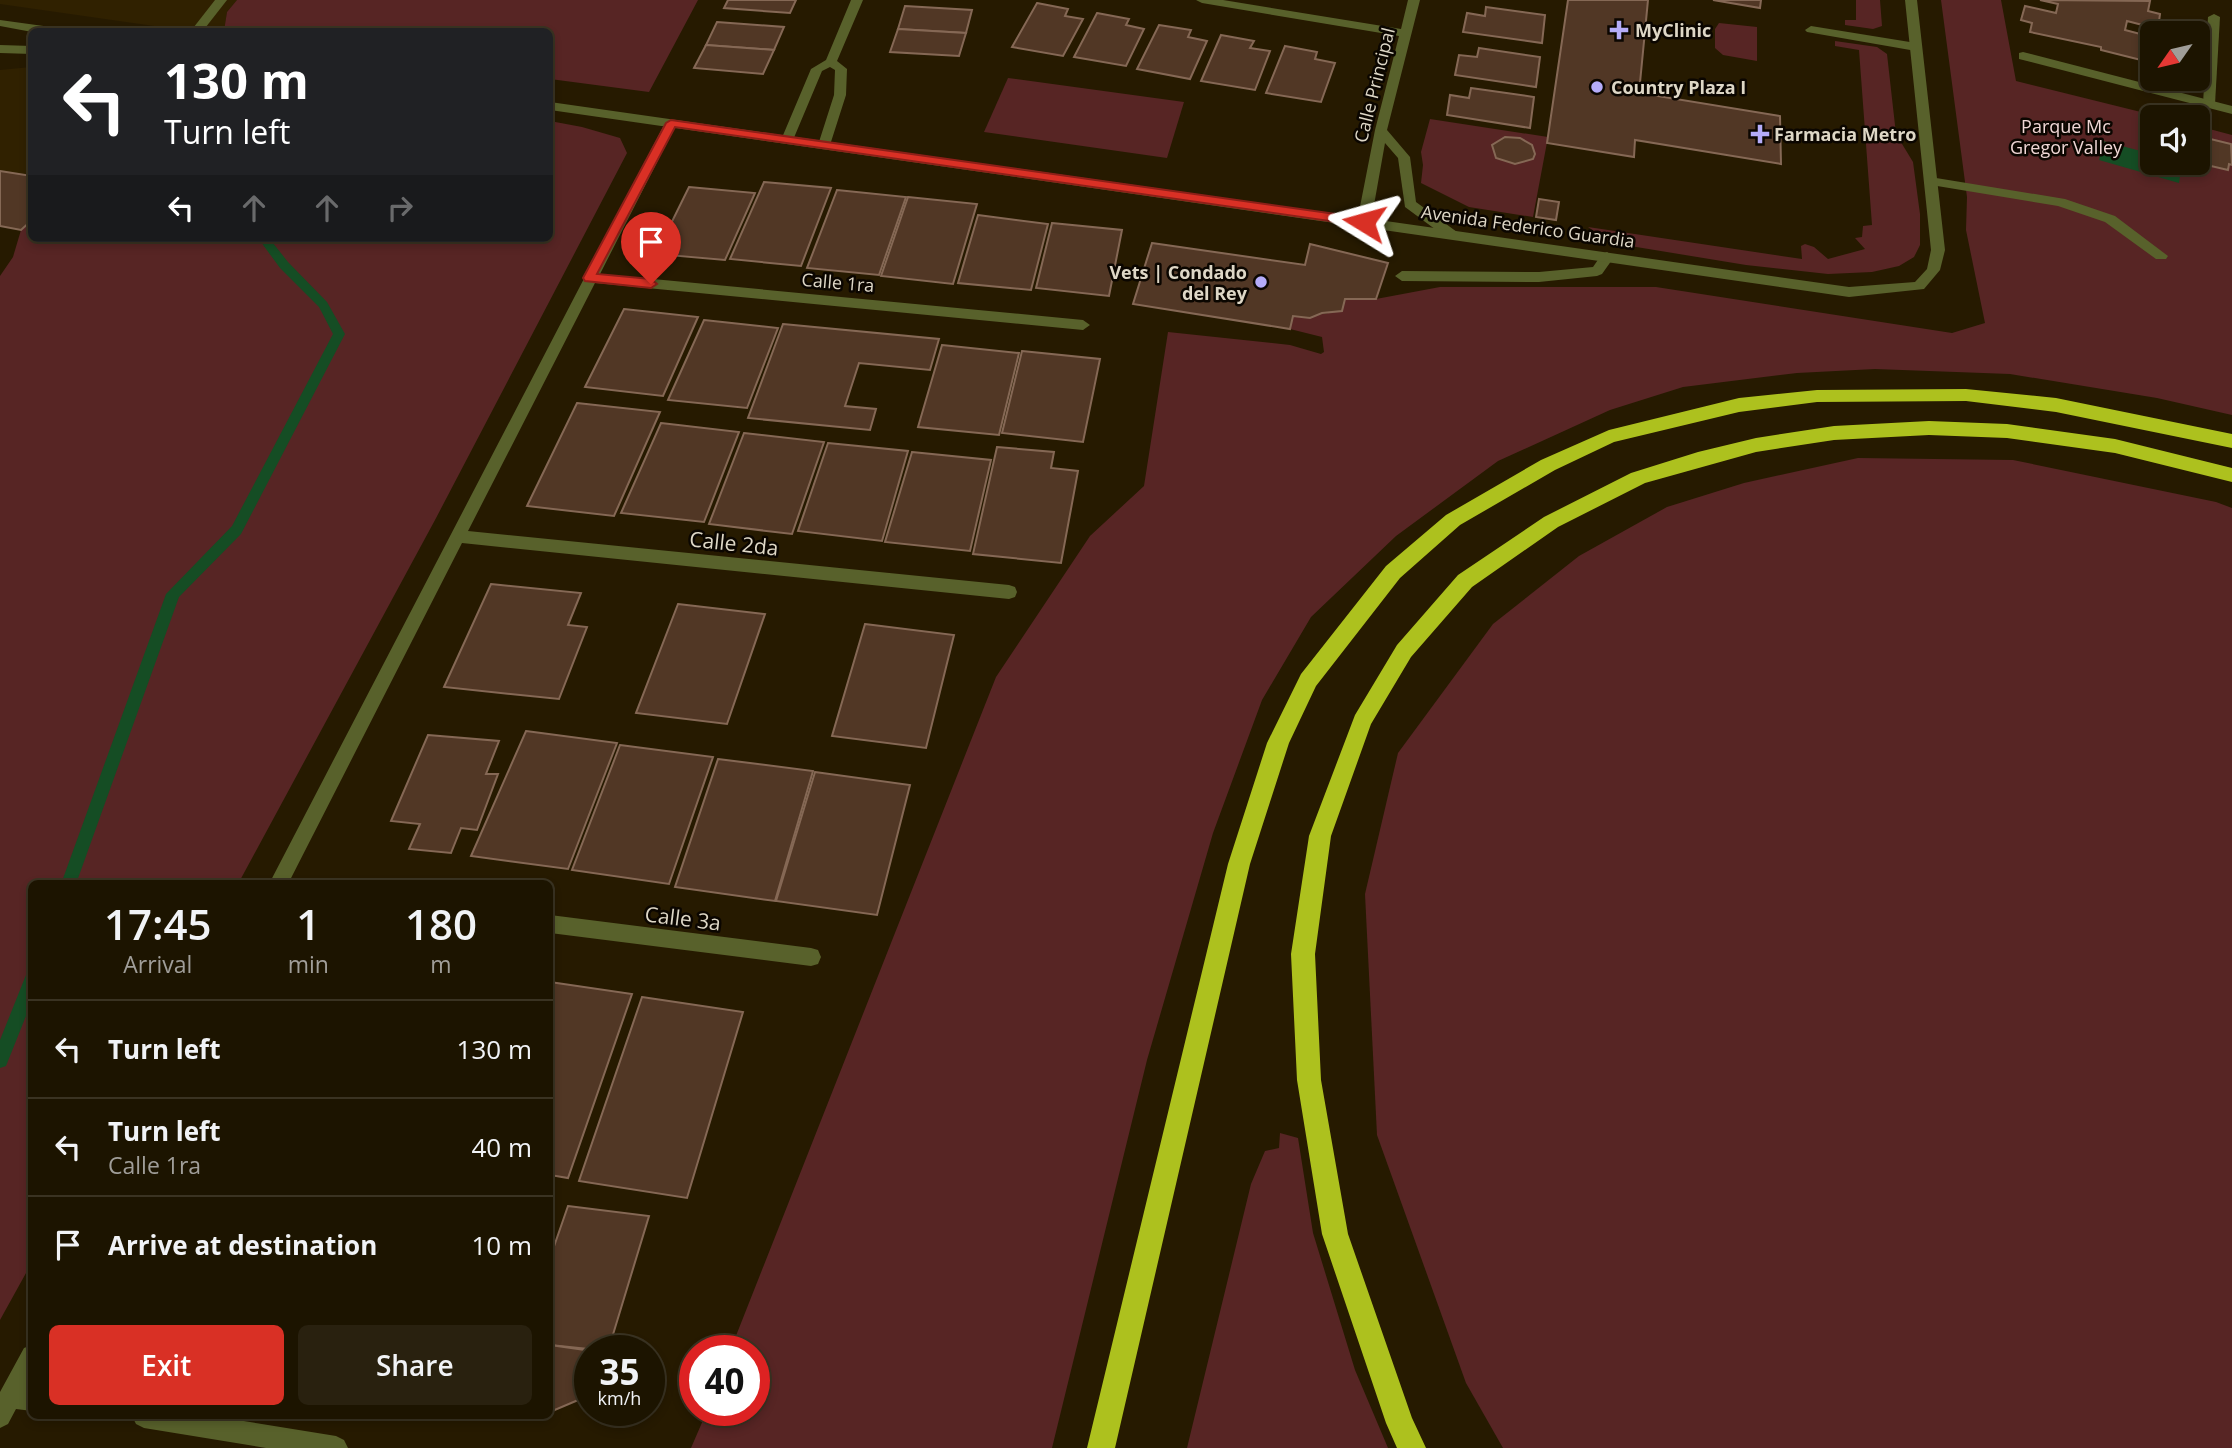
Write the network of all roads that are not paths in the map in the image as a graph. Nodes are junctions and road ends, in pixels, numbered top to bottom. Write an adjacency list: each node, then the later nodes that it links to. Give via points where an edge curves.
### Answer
1 (221, 0): 9 (street)
2 (857, 0): 16 (street)
3 (1202, 0): 11 (street)
4 (1414, 0): 11 (street, Calle Principal)
5 (1911, 0): 12 (street)
6 (2214, 17): 17 (street)
7 (0, 23): 8 (street)
8 (32, 28)
9 (199, 28)
10 (1811, 30): 12 (street)
11 (1404, 33): 21 (street, Calle Principal)
12 (1916, 47): 24 (street)
13 (0, 49): 14 (street)
14 (28, 50)
15 (2023, 55): 17 (street)
16 (831, 62): 22 (street, via 817,69); 23 (street, via 841,69 840,95)
17 (2209, 104): 19 (street)
18 (553, 106): 20 (street, Avenida Federico Guardia)
19 (2232, 110)
20 (671, 123): 22 (street, Avenida Federico Guardia); 30 (street)
21 (1381, 131): 25 (street, Calle Principal); 26 (street, via 1404,157 1410,205)
22 (788, 140): 23 (street, Avenida Federico Guardia)
23 (824, 145): 25 (street, Avenida Federico Guardia)
24 (1930, 181): 27 (street, via 2060,202 2110,219); 28 (street, Avenida Federico Guardia, via 1938,250 1933,270 1919,286 1849,292)
25 (1364, 222): 26 (street, Avenida Federico Guardia)
26 (1452, 235): 28 (street, Avenida Federico Guardia)
27 (2161, 256)
28 (1607, 257): 29 (street, via 1597,271)
29 (1402, 276)
30 (589, 278): 31 (street, Calle 1ra); 34 (street)
31 (1083, 325)
32 (2232, 441): 43 (highway, via 2056,405 1966,395 1817,396 1739,405 1609,437 1548,465 1453,520 1393,572 1308,680 1278,743 1239,864)
33 (2232, 475): 44 (highway, via 2115,446 2007,431 1861,431 1756,445 1638,478 1551,522 1465,581 1405,651 1362,721 1320,835 1303,954 1309,1080 1335,1234)
34 (456, 536): 35 (street, Calle 2da); 36 (street)
35 (1009, 592)
36 (280, 880)
37 (553, 925): 38 (street, Calle 3a)
38 (811, 957)
39 (28, 1367): 40 (street)
40 (14, 1404)
41 (162, 1419): 42 (street)
42 (336, 1448)
43 (1101, 1448)
44 (1412, 1448)

